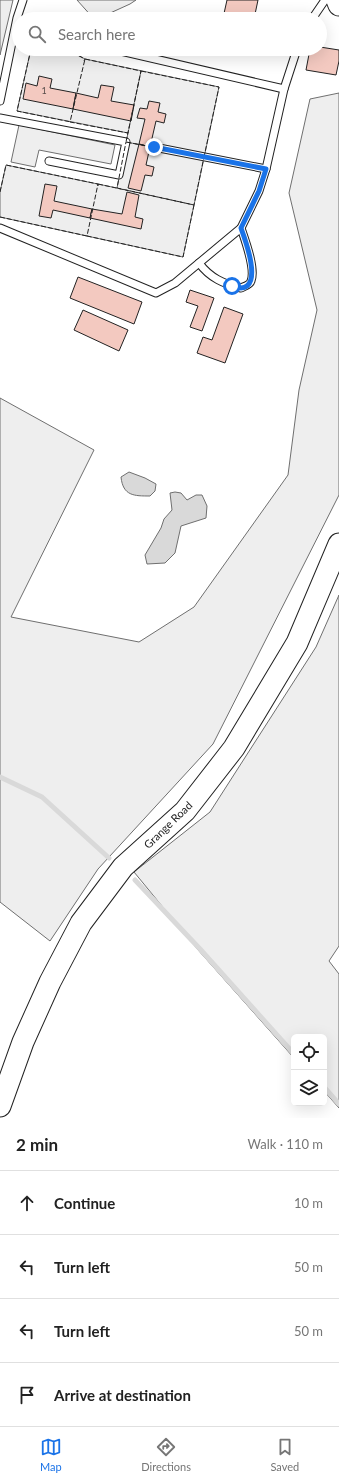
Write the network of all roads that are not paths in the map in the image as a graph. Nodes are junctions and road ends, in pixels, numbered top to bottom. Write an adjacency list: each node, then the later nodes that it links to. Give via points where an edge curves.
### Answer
1 (24, 0): 5 (lane)
2 (325, 0): 6 (lane)
3 (337, 0): 4 (main road)
4 (339, 5)
5 (20, 12)
6 (317, 12)
7 (12, 46): 11 (lane)
8 (142, 56): 10 (lane)
9 (295, 56): 10 (lane)
10 (284, 89): 15 (lane)
11 (0, 101)
12 (0, 118): 14 (lane, via 130,142 119,175)
13 (154, 147): 15 (lane)
14 (49, 161)
15 (266, 169): 17 (lane, via 259,191)
16 (0, 228): 18 (lane, via 156,293 175,283)
17 (241, 228): 18 (lane); 18 (lane, via 250,259 252,280 249,285 241,288 212,278)
18 (199, 263)
19 (339, 544): 20 (main road, Grange Road, via 297,643 234,748 185,811 123,867 81,923 50,982 23,1042)
20 (0, 1106)

